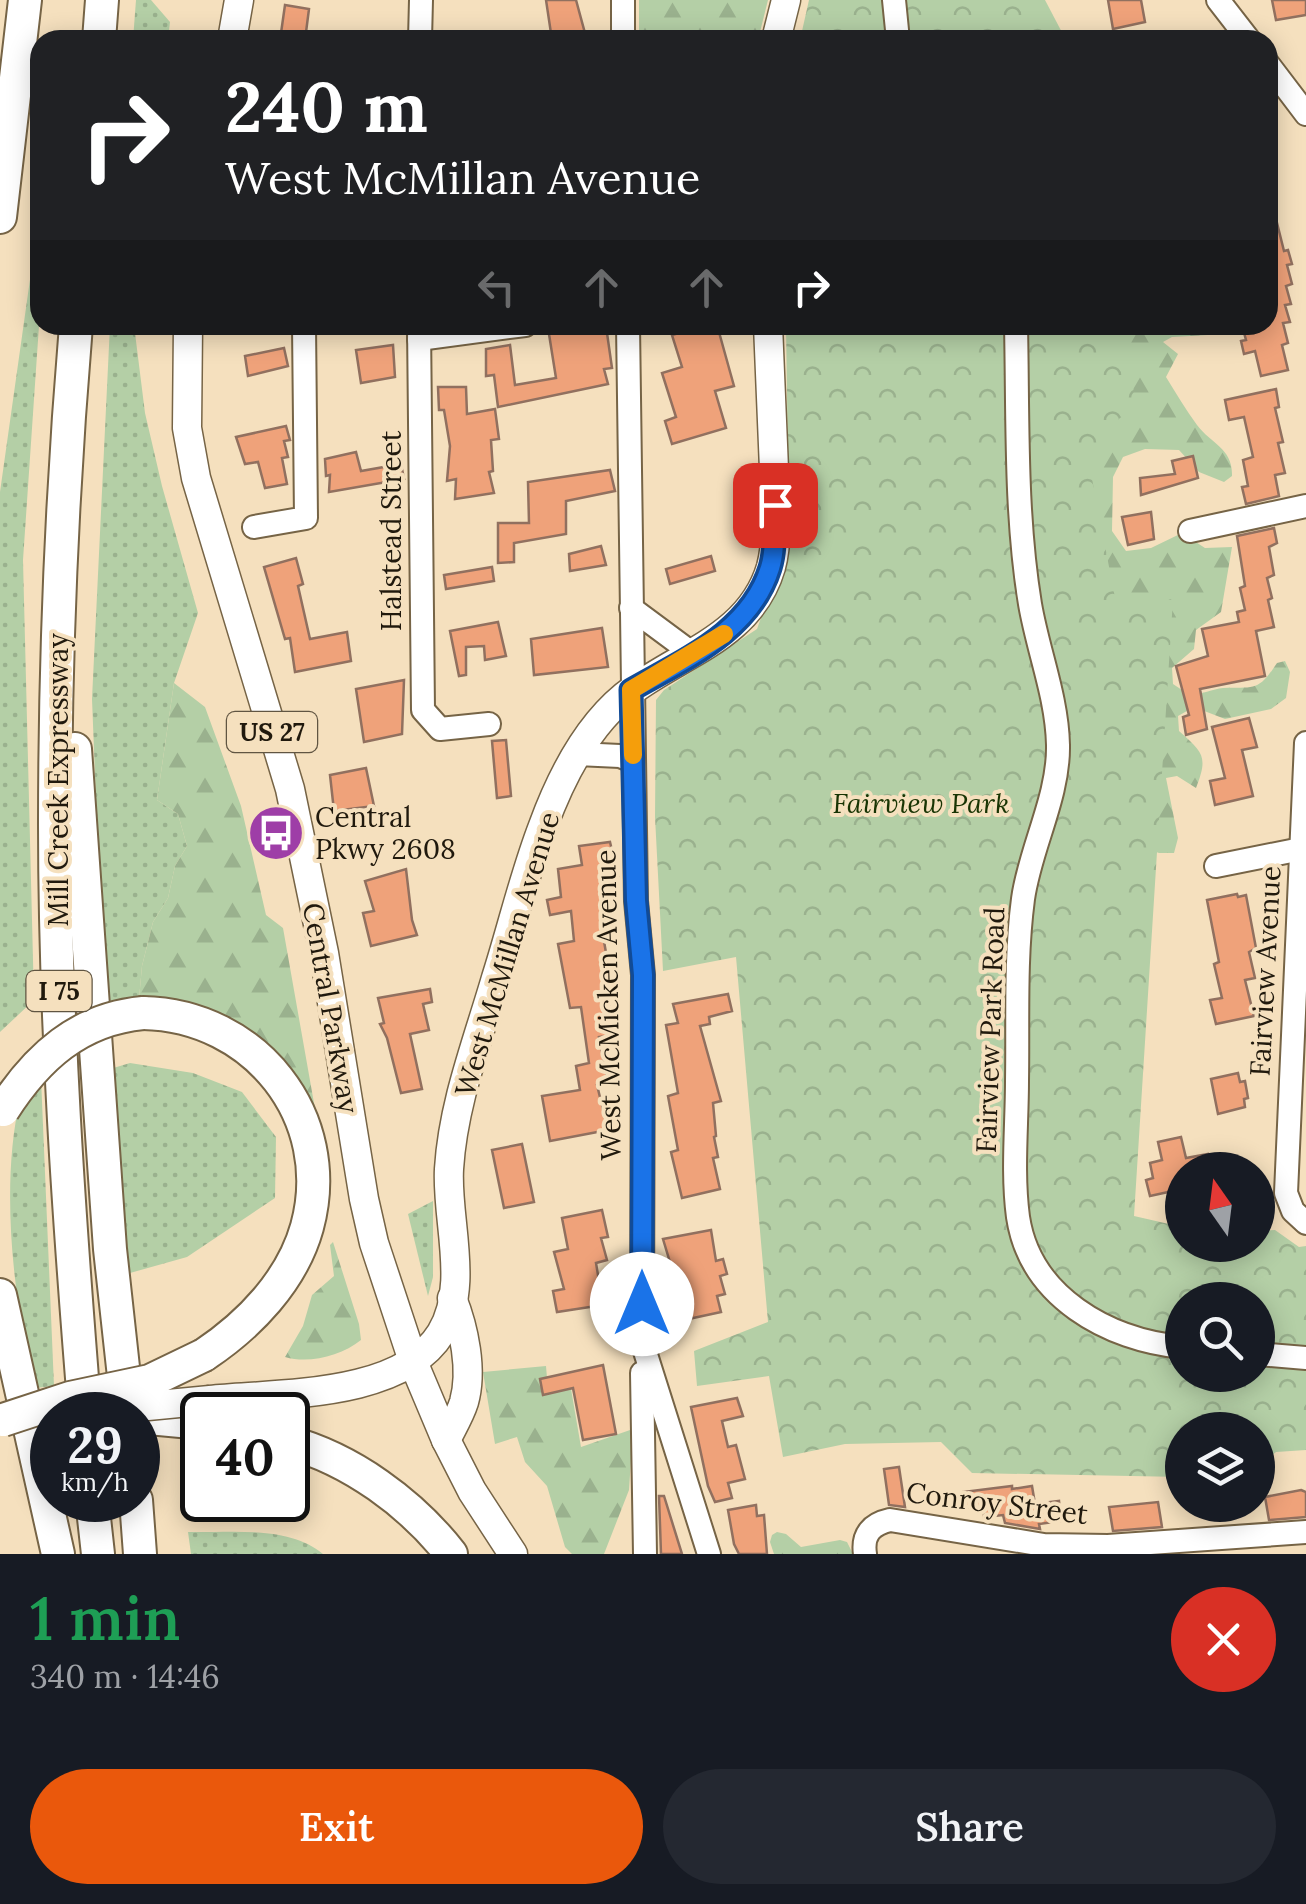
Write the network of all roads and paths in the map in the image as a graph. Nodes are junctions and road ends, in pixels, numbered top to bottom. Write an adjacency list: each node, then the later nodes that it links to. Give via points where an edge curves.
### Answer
1 (25, 0): 18 (highway)
2 (102, 0): 9 (highway)
3 (239, 0): 10 (main road)
4 (422, 0): 11 (street)
5 (623, 0): 12 (street)
6 (786, 0): 13 (main road)
7 (894, 0): 14 (street)
8 (1218, 0): 15 (street)
9 (100, 30)
10 (234, 30)
11 (420, 30)
12 (623, 30)
13 (778, 30)
14 (897, 30)
15 (1241, 30)
16 (1278, 77): 17 (street)
17 (1306, 114)
18 (0, 217)
19 (75, 335): 29 (highway, Mill Creek Expressway / I 75)
20 (188, 335): 48 (main road, Central Parkway / US 27, via 187,428 196,478 290,789 364,1199)
21 (304, 335): 27 (street, via 306,518)
22 (419, 335): 33 (street, Halstead Street, via 422,710 440,729)
23 (628, 335): 30 (street, West McMicken Avenue)
24 (768, 335): 31 (main road, West McMillan Avenue, via 772,564 758,600)
25 (1016, 335): 45 (street, Fairview Park Road, via 1022,528 1058,747 1018,952 1018,1217 1051,1290 1082,1316)
26 (1306, 506): 28 (street)
27 (254, 527)
28 (1190, 531)
29 (60, 565): 49 (highway, Mill Creek Expressway / I 75, via 55,826); 50 (highway)
30 (631, 608): 31 (street); 32 (street, West McMicken Avenue)
31 (693, 654): 32 (main road, West McMillan Avenue)
32 (631, 690): 35 (main road, West McMillan Avenue); 36 (street, West McMicken Avenue)
33 (490, 724)
34 (1306, 743): 37 (street, Fairview Avenue)
35 (577, 754): 36 (street); 43 (main road, West McMillan Avenue, via 543,826 462,1093 449,1170)
36 (633, 761): 44 (street, West McMicken Avenue, via 643,975)
37 (1303, 849): 38 (street); 39 (street, Fairview Avenue)
38 (1216, 866)
39 (1299, 1051): 41 (street, Fairview Avenue, via 1288,1202)
40 (2, 1114): 53 (highway, bridge, via 24,1078 56,1046 104,1020 168,1014 224,1032 279,1079 298,1108 313,1182 298,1251 278,1286 229,1338 150,1381)
41 (1306, 1223)
42 (0, 1295): 60 (highway)
43 (452, 1298): 48 (main road, West McMillan Avenue, via 441,1332); 54 (main road, via 467,1378 464,1403)
44 (642, 1342): 65 (street); 66 (street, West McMicken Avenue)
45 (1165, 1342)
46 (1275, 1355): 47 (street)
47 (1306, 1358)
48 (414, 1364): 51 (main road, via 376,1380); 54 (main road, Central Parkway / US 27)
49 (74, 1392)
50 (126, 1392)
51 (310, 1392)
52 (30, 1419): 53 (main road, bridge)
53 (2, 1421)
54 (446, 1440): 64 (main road, Central Parkway / US 27)
55 (310, 1450): 63 (highway, via 348,1465)
56 (94, 1522): 61 (highway)
57 (138, 1522): 62 (highway)
58 (1306, 1532): 59 (street, Conroy Street, via 1044,1545 890,1520 873,1526)
59 (866, 1544)
60 (58, 1554)
61 (98, 1554)
62 (140, 1554)
63 (451, 1554)
64 (513, 1554)
65 (645, 1554)
66 (708, 1554)

